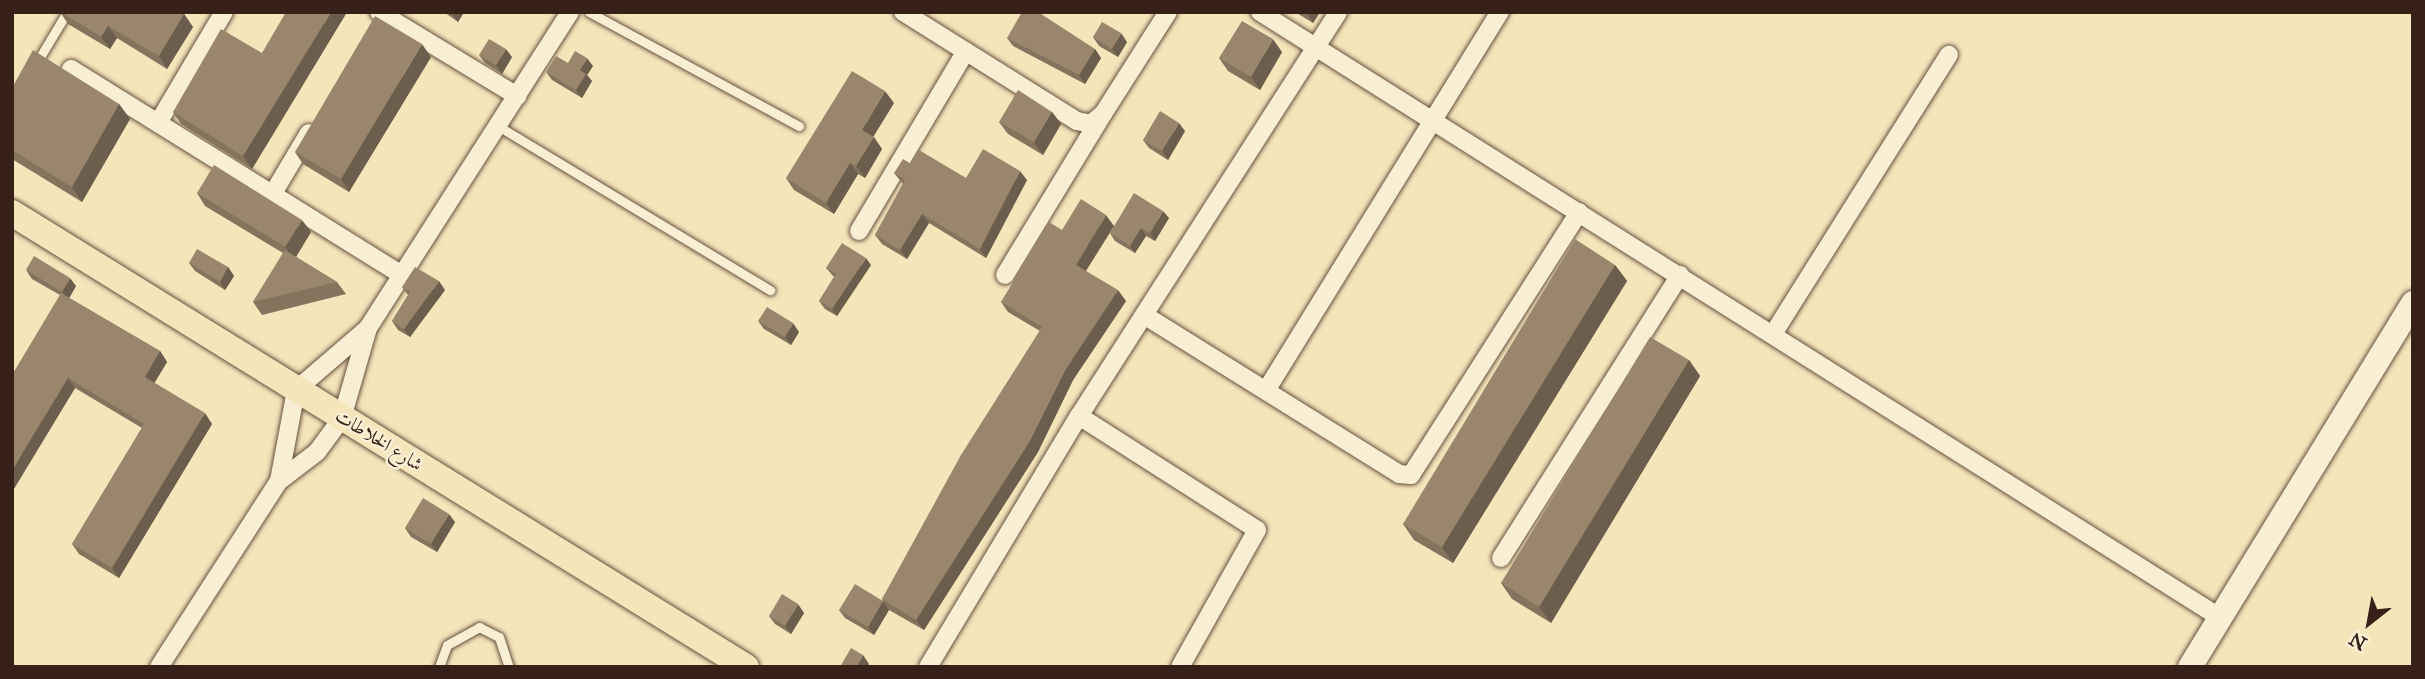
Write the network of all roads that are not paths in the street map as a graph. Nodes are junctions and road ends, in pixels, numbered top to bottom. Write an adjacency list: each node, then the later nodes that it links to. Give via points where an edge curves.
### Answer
1 (67, 12): 14 (lane)
2 (224, 12): 20 (street)
3 (570, 12): 16 (street)
4 (589, 12): 22 (lane)
5 (903, 12): 12 (street)
6 (1168, 12): 17 (street)
7 (1260, 12): 11 (street)
8 (1338, 12): 11 (street)
9 (1500, 12): 19 (street)
10 (378, 17): 16 (street)
11 (1315, 47): 19 (street); 32 (street)
12 (966, 51): 17 (street, via 1077,121 1091,124); 26 (street)
13 (1949, 55): 34 (street)
14 (33, 69)
15 (71, 69): 20 (street)
16 (517, 96): 21 (street)
17 (1103, 114): 27 (street)
18 (319, 116): 23 (street)
19 (1432, 120): 24 (street); 35 (street)
20 (158, 123): 23 (street)
21 (498, 126): 29 (street); 30 (lane)
22 (799, 126)
23 (272, 195): 29 (street)
24 (1579, 212): 28 (street); 35 (street, via 1411,475 1399,474)
25 (12, 213): 36 (main road, شارع الخلاطات)
26 (859, 231)
27 (1005, 275)
28 (1680, 275): 34 (street); 40 (street)
29 (403, 276): 33 (street)
30 (770, 290)
31 (2413, 303): 41 (main road)
32 (1143, 316): 35 (street); 37 (street)
33 (368, 328): 36 (street); 38 (street)
34 (1773, 334): 41 (street)
35 (1267, 389)
36 (296, 390): 38 (main road, شارع الخلاطات); 39 (street)
37 (1079, 416): 46 (street); 47 (street, via 1257,530)
38 (342, 418): 39 (street, via 317,452); 45 (main road, شارع الخلاطات)
39 (279, 481): 42 (street)
40 (1502, 558)
41 (2221, 618): 48 (main road)
42 (159, 667)
43 (439, 667): 44 (lane, via 447,645 478,627 499,637)
44 (509, 667)
45 (746, 667)
46 (929, 667)
47 (1181, 667)
48 (2190, 667)

